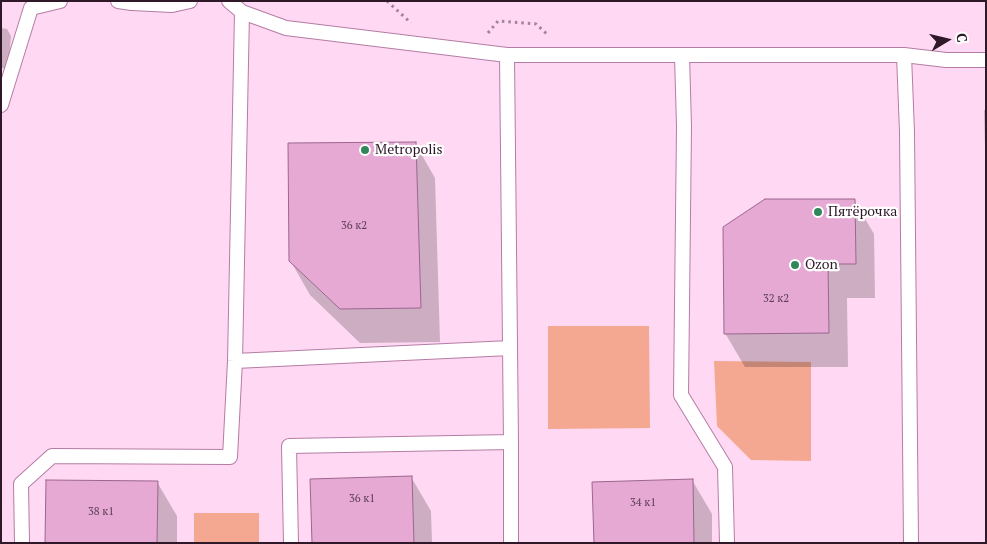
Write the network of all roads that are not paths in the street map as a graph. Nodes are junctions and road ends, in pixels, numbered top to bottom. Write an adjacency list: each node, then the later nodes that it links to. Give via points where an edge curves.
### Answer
1 (60, 1): 10 (lane, via 31,8)
2 (118, 1): 3 (lane, via 172,5)
3 (190, 1)
4 (229, 1): 5 (lane)
5 (242, 12): 6 (lane, via 286,28); 12 (lane)
6 (507, 55): 7 (lane); 11 (lane)
7 (682, 55): 8 (lane); 17 (lane, via 681,395 725,467)
8 (904, 55): 9 (lane); 18 (lane)
9 (986, 60)
10 (1, 105)
11 (510, 348): 12 (lane); 13 (lane)
12 (235, 361): 14 (lane, via 230,457 52,456 21,484)
13 (511, 442): 15 (lane, via 289,446); 16 (lane)
14 (22, 543)
15 (291, 543)
16 (510, 543)
17 (727, 543)
18 (911, 543)

